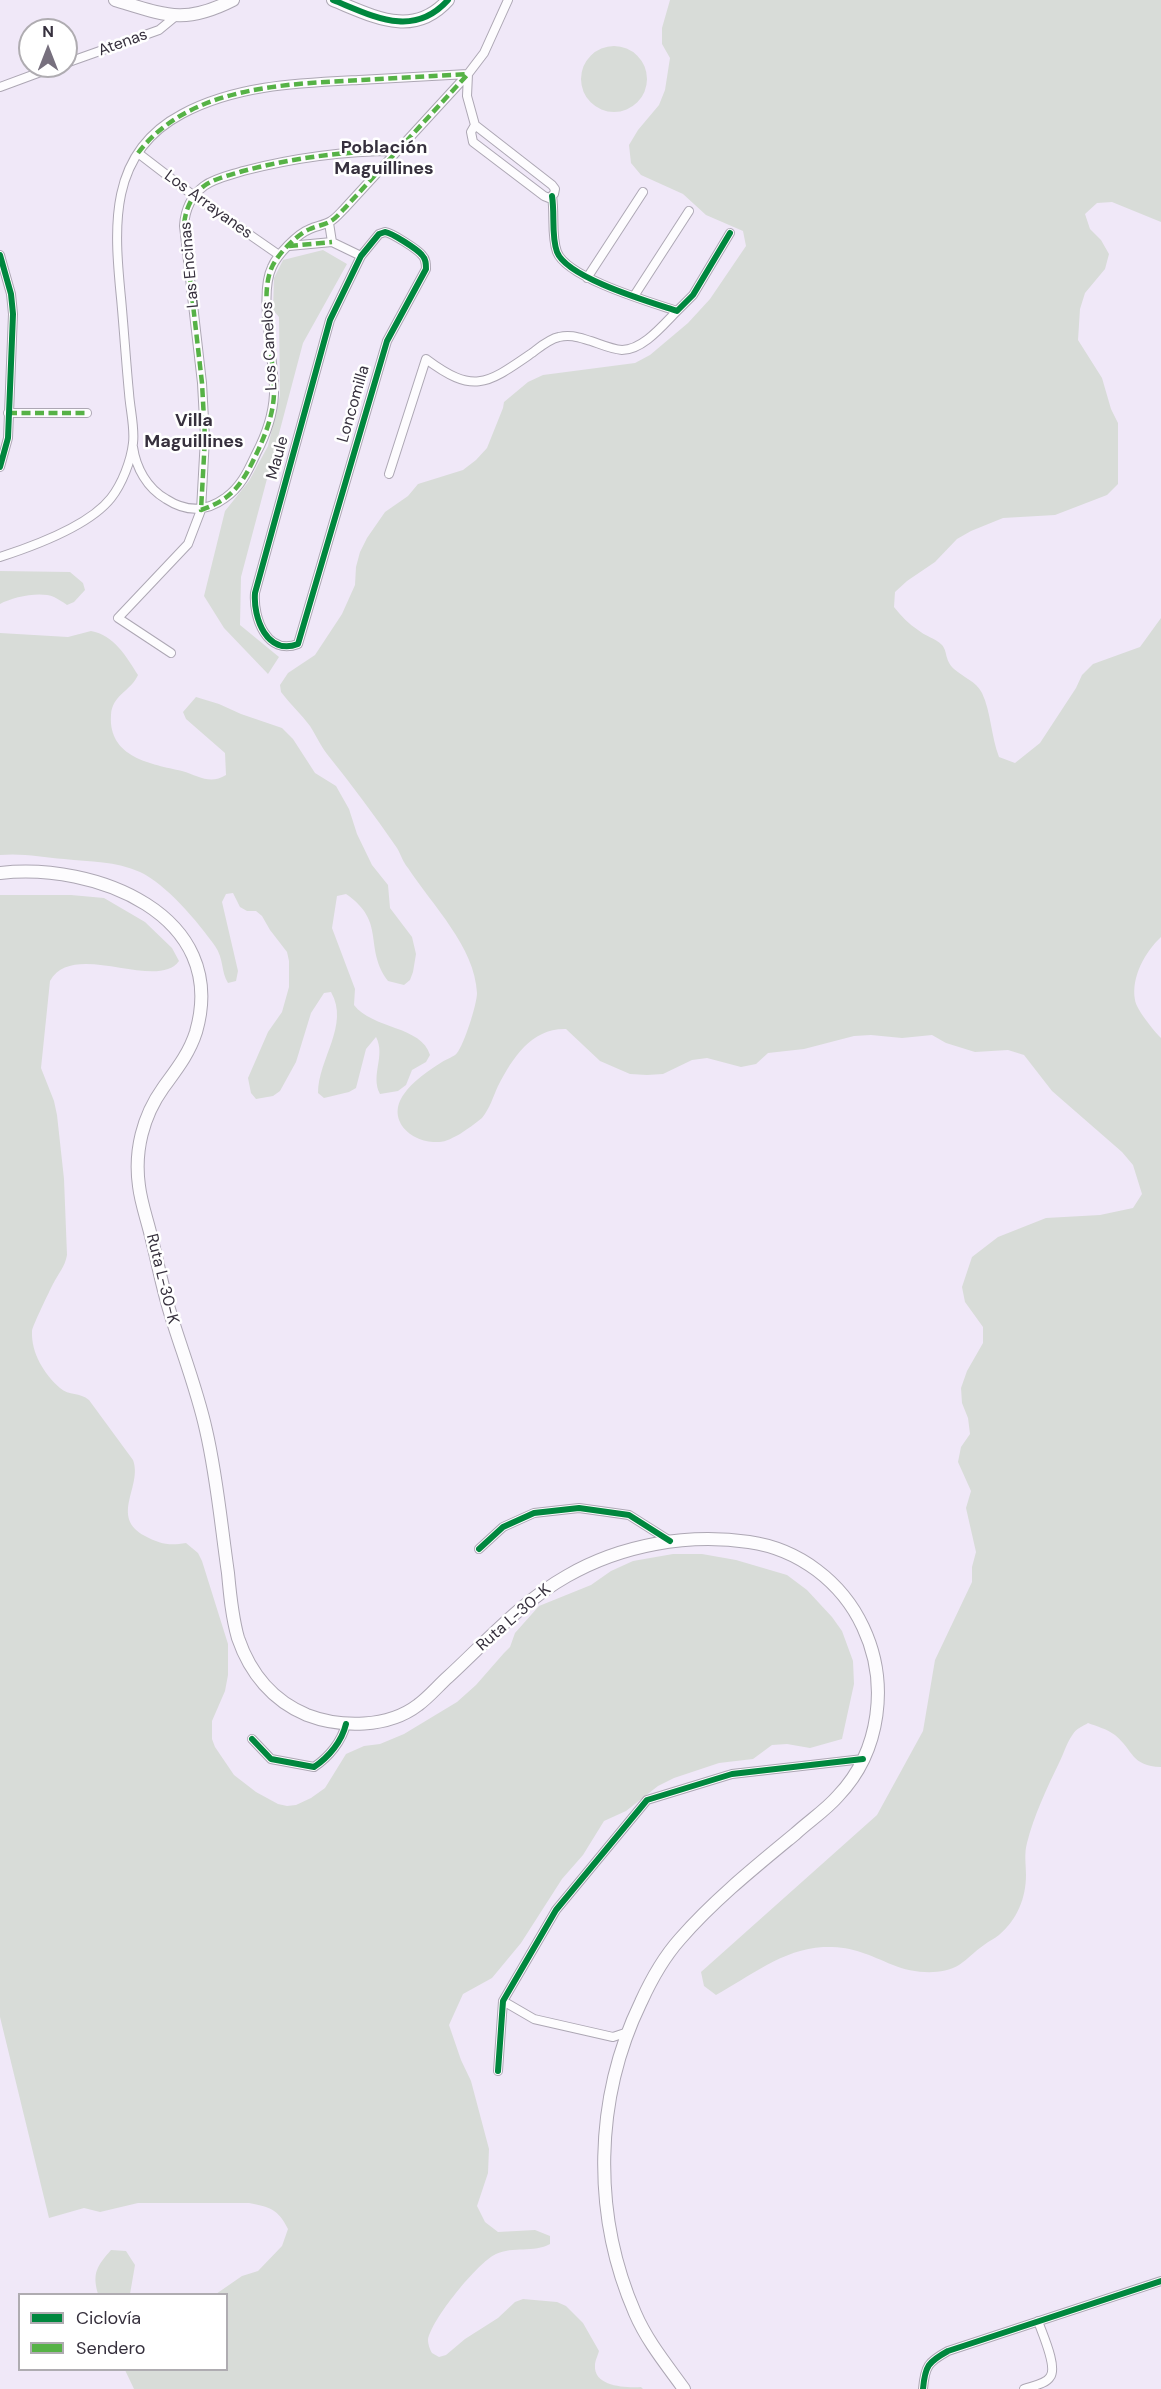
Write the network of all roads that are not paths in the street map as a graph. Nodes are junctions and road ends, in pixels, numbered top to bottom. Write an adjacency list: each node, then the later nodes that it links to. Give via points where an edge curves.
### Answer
1 (115, 0): 6 (main road)
2 (233, 0): 6 (main road, via 198,15)
3 (333, 0): 4 (main road, via 379,19 402,22 423,19)
4 (448, 0)
5 (508, 0): 8 (street, Los Canelos, via 484,53)
6 (176, 16): 7 (street, Atenas, via 159,30)
7 (78, 59)
8 (468, 74): 11 (street, via 467,96); 12 (street, Los Canelos); 13 (street, via 249,90 183,114 158,131)
9 (24, 78): 10 (street)
10 (0, 87)
11 (475, 125): 16 (street, via 552,185); 16 (street, via 471,132 474,142 544,196)
12 (396, 151): 15 (street, Las Encinas, via 315,156 263,166 212,182); 18 (street, Los Canelos)
13 (138, 153): 15 (street, Los Arrayanes); 31 (street, via 123,182 117,213 117,263)
14 (643, 192): 25 (street)
15 (194, 196): 23 (street, Los Arrayanes); 34 (street, Las Encinas, via 184,226 202,383 205,438)
16 (552, 196): 25 (street, via 559,256 568,267)
17 (689, 211): 26 (street)
18 (329, 223): 20 (street); 21 (street, Los Canelos, via 307,229)
19 (730, 233): 27 (street, via 693,295)
20 (332, 242): 21 (street); 24 (street)
21 (289, 246): 23 (street, Los Canelos)
22 (0, 255): 28 (street, via 13,308)
23 (279, 255): 34 (street, Los Canelos, via 268,280 267,320 274,394 268,426 235,491)
24 (361, 256): 36 (street, Maule, via 330,320 255,593 261,629 275,644); 36 (street, Loncomilla, via 379,234 388,232 420,253 426,269 387,341)
25 (587, 278): 26 (street)
26 (634, 296): 27 (street)
27 (677, 311): 33 (street, via 632,348 616,349 576,336 561,336 498,377 482,382 459,379 426,359)
28 (8, 413): 29 (street); 30 (street)
29 (87, 413)
30 (4, 428): 32 (street, via 6,448)
31 (133, 443): 34 (street, via 140,471 152,488 176,504); 35 (street, via 121,482 100,509 64,531)
32 (0, 467)
33 (390, 474)
34 (201, 510): 37 (street, via 188,544 118,618)
35 (0, 556)
36 (298, 644)
37 (171, 653)
38 (0, 873): 41 (main road, Ruta L-30-K, via 38,871 65,875 134,897 171,923 192,955 201,993 199,1020 185,1058 157,1097 145,1122 139,1148 139,1188 168,1307 205,1427 234,1625 242,1651 260,1679 284,1702 313,1717)
39 (670, 1542): 40 (street, via 629,1515 579,1508 534,1513 503,1527); 41 (main road, Ruta L-30-K, via 628,1550 570,1574 519,1611 417,1706 383,1720); 43 (main road, Ruta L-30-K, via 723,1539 773,1547 812,1567 844,1596 866,1633 877,1675 876,1718)
40 (479, 1549)
41 (346, 1724): 42 (street, via 336,1746 314,1767 271,1759)
42 (252, 1738)
43 (863, 1759): 44 (street, via 732,1773 647,1800 556,1910); 45 (main road, Ruta L-30-K, via 837,1798 715,1901 677,1942 654,1976)
44 (503, 2001): 45 (street, via 534,2019 613,2037); 46 (street)
45 (628, 2032): 49 (main road, Ruta L-30-K, via 612,2085 605,2139 604,2183 610,2229 620,2273 637,2316)
46 (498, 2071)
47 (1161, 2281): 48 (street)
48 (1038, 2321): 50 (street, via 939,2356 926,2368); 51 (street, via 1052,2374 1046,2381)
49 (684, 2389)
50 (923, 2389)
51 (1024, 2389)

